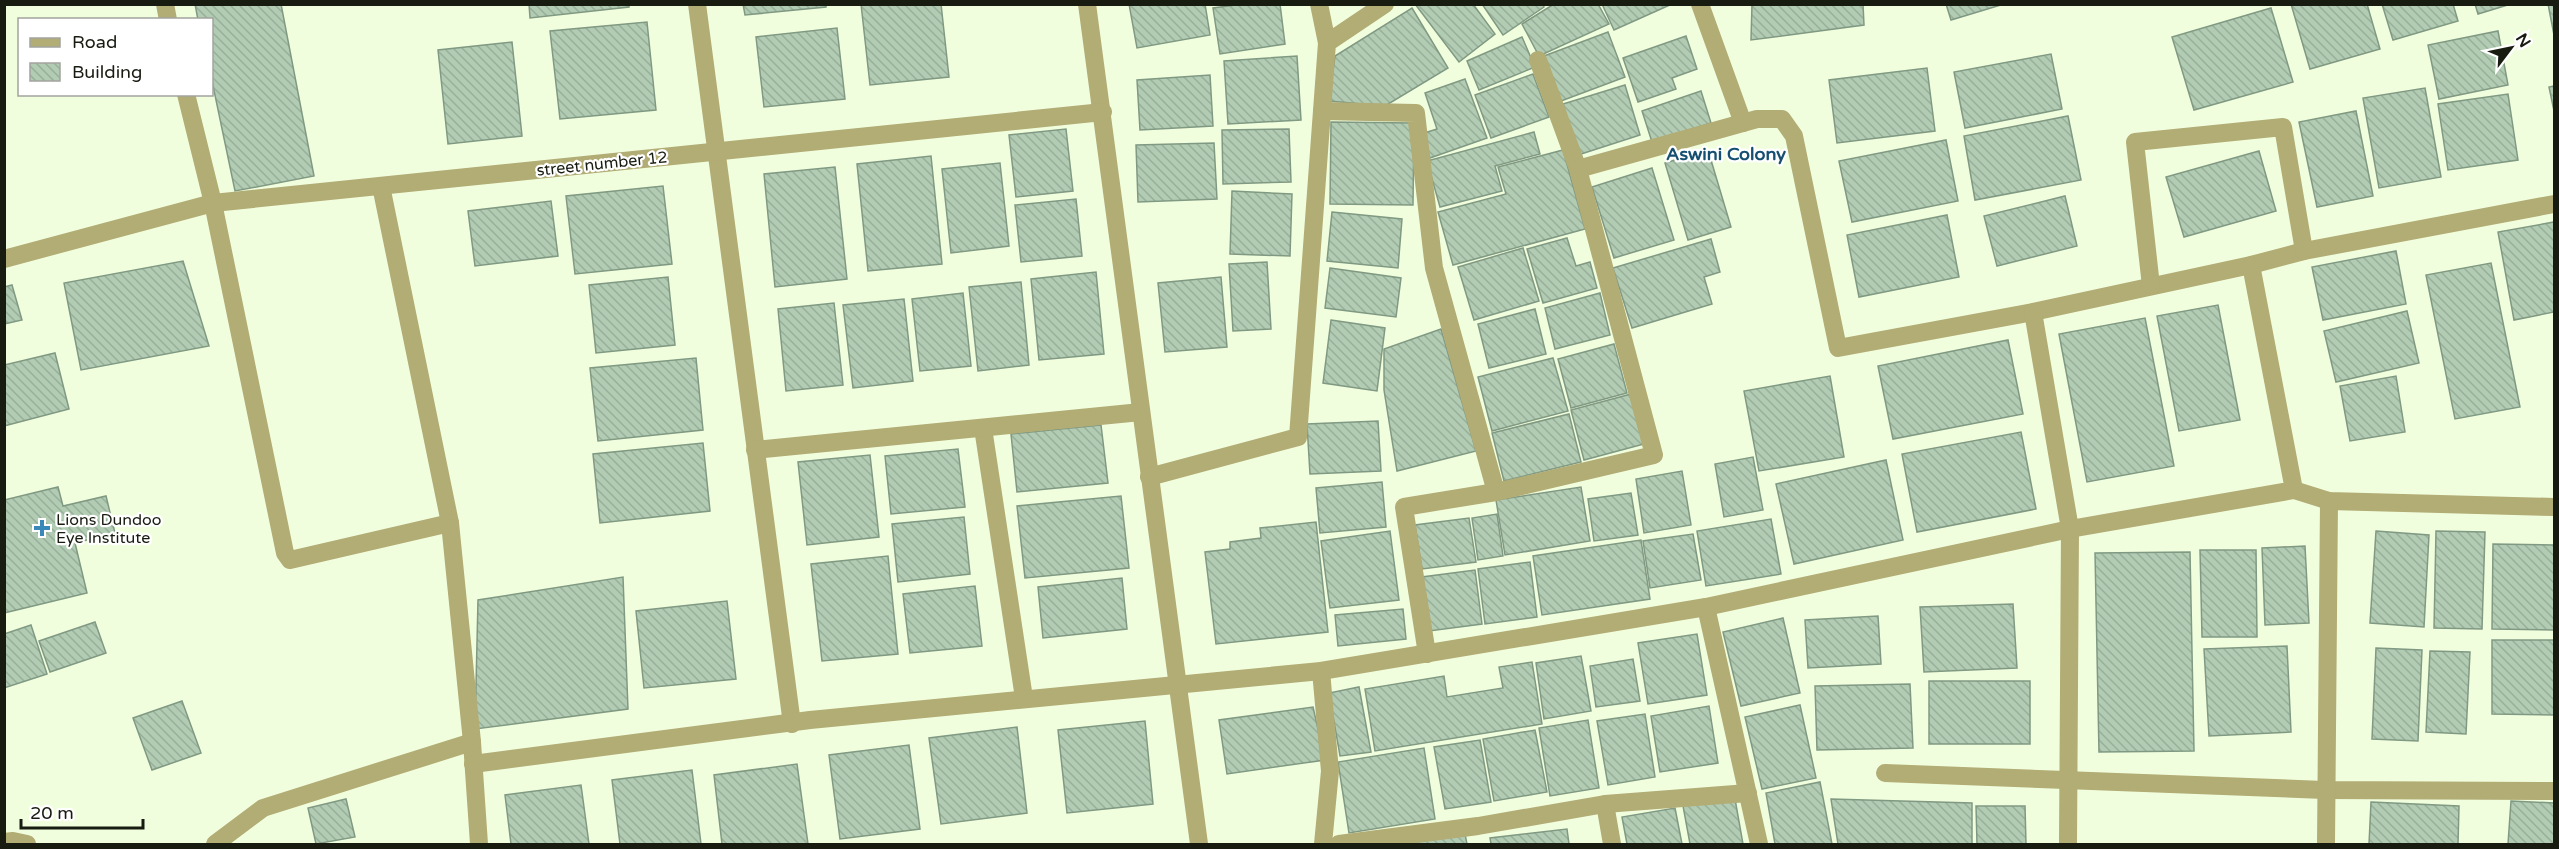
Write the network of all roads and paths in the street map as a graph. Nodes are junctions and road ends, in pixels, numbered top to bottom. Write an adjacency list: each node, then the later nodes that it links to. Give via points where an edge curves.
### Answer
1 (697, 4): 12 (street)
2 (1088, 4): 10 (street)
3 (1318, 4): 6 (street)
4 (1385, 4): 6 (street)
5 (1700, 4): 11 (street)
6 (1327, 43): 9 (street)
7 (1538, 60): 13 (street)
8 (186, 96): 15 (street)
9 (1323, 111): 25 (street, via 1298,437); 27 (street, via 1416,113 1434,268)
10 (1103, 112): 12 (street, street number 12); 22 (street)
11 (1743, 123): 13 (street); 21 (street, via 1782,119 1794,136 1838,348)
12 (716, 152): 14 (street, street number 12); 24 (street)
13 (1578, 169): 27 (street, via 1654,454)
14 (381, 186): 15 (street, street number 12); 30 (street)
15 (213, 203): 18 (street, street number 12); 30 (street, via 285,553 290,560)
16 (2554, 204): 17 (street)
17 (2304, 251): 19 (street); 20 (street, via 2283,127 2135,142)
18 (4, 259)
19 (2251, 265): 20 (street); 26 (street)
20 (2151, 286): 21 (street)
21 (2033, 312): 31 (street)
22 (1141, 412): 23 (street); 25 (street)
23 (983, 428): 24 (street); 36 (street)
24 (755, 450): 37 (street)
25 (1149, 477): 35 (street)
26 (2294, 490): 28 (street); 31 (street)
27 (1496, 492): 33 (street, via 1404,507)
28 (2329, 501): 29 (street); 42 (street)
29 (2554, 507)
30 (450, 523): 38 (street)
31 (2070, 529): 32 (street); 41 (street)
32 (1706, 607): 33 (street); 44 (street)
33 (1427, 654): 34 (street)
34 (1322, 671): 35 (street); 52 (street, via 1330,771)
35 (1179, 685): 36 (street); 51 (street)
36 (1024, 698): 37 (street)
37 (792, 724): 39 (street)
38 (472, 742): 39 (street); 49 (street, via 263,808)
39 (473, 764): 50 (street)
40 (1884, 773): 41 (street)
41 (2069, 780): 42 (street); 56 (street)
42 (2325, 790): 43 (street); 57 (street)
43 (2554, 791)
44 (1748, 793): 45 (street); 55 (street)
45 (1605, 804): 46 (street); 54 (street)
46 (1479, 835): 53 (street)
47 (4, 842): 48 (street)
48 (27, 844)
49 (215, 844)
50 (478, 844)
51 (1199, 844)
52 (1323, 844)
53 (1339, 844)
54 (1612, 844)
55 (1759, 844)
56 (2068, 844)
57 (2326, 844)

